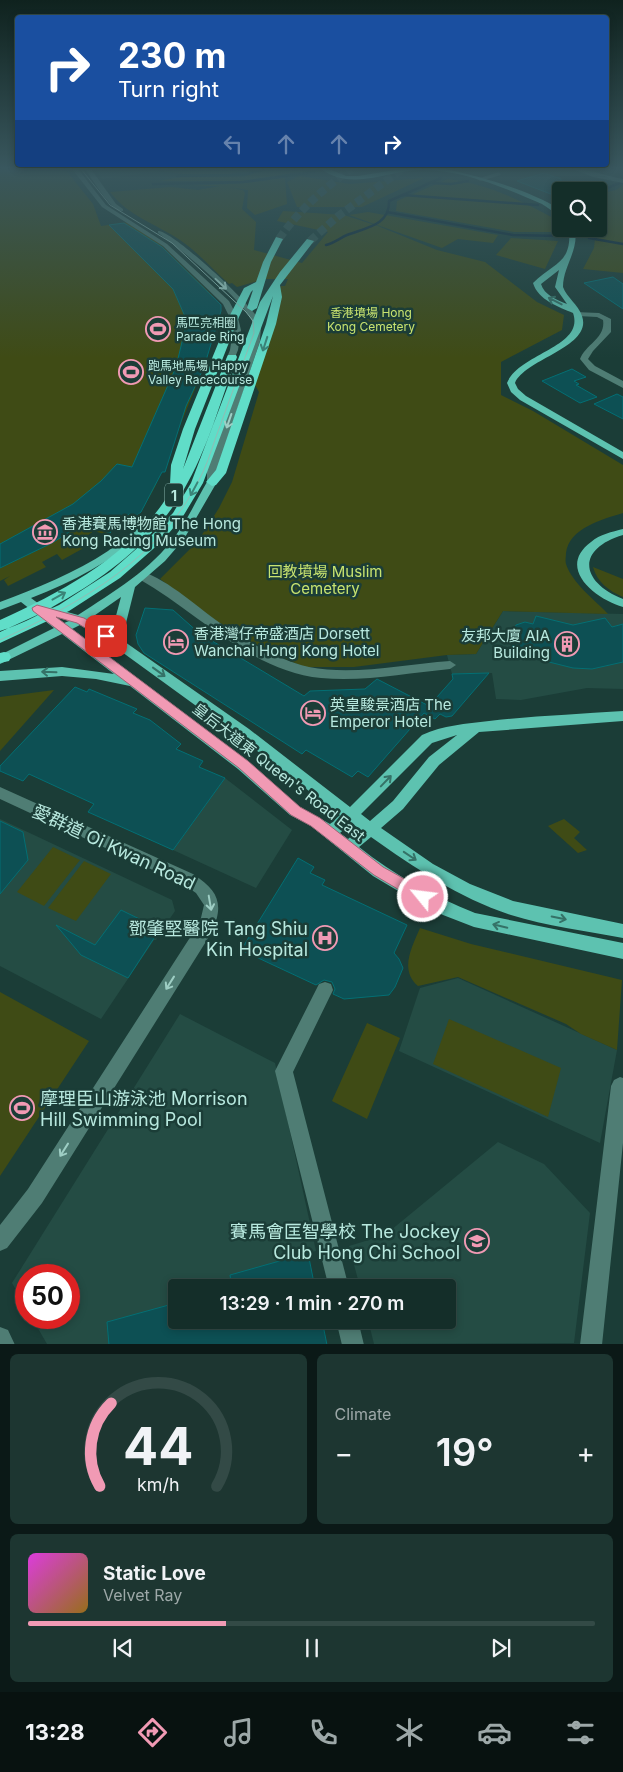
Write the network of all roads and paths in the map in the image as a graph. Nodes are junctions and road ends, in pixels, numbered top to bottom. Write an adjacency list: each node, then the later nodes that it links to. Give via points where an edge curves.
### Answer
1 (145, 232): 15 (street, via 166,245 220,297 234,318 234,350 187,466)
2 (158, 232): 14 (street, one-way to 14, via 177,243 245,306 257,324 256,340 212,470)
3 (572, 237): 6 (main road, via 573,246)
4 (279, 238): 10 (highway, 1)
5 (310, 241): 7 (highway, 1)
6 (566, 260): 8 (main road); 9 (main road)
7 (279, 281): 14 (highway, one-way to 14, via 275,311 247,398 222,471); 26 (highway, 1, one-way to 26, via 267,296 197,482 178,515 115,575 64,608)
8 (537, 282): 9 (main road); 11 (main road, one-way to 8, via 544,295)
9 (559, 283): 11 (main road)
10 (258, 284): 15 (highway, via 247,290 238,308 189,429 177,465); 24 (highway, 1, one-way to 10, via 88,580 129,548 160,516 190,466 258,292)
11 (578, 314): 12 (street, via 599,315 607,319 606,333 584,359 592,368); 13 (main road, via 578,327 571,338 517,372 511,383 522,398)
12 (623, 385)
13 (623, 456)
14 (212, 482): 17 (main road, via 180,537)
15 (176, 484): 19 (main road, via 146,525 130,540 75,575)
16 (623, 532): 20 (main road, via 601,539 591,547 583,567 586,578 596,589)
17 (143, 576): 18 (main road); 29 (street, via 227,633 288,665 319,673 351,674)
18 (129, 587): 23 (main road); 27 (main road, via 119,627)
19 (23, 598): 21 (main road); 22 (main road, 皇后大道東 Queen's Road East)
20 (623, 603)
21 (0, 606)
22 (37, 608): 23 (main road, 皇后大道東 Queen's Road East); 24 (main road); 25 (main road, 皇后大道東 Queen's Road East)
23 (80, 620): 25 (main road); 27 (main road, 皇后大道東 Queen's Road East)
24 (0, 625)
25 (63, 628): 28 (main road); 31 (main road, 皇后大道東 Queen's Road East)
26 (0, 638)
27 (119, 644): 35 (main road, 皇后大道東 Queen's Road East, one-way to 35, via 244,733)
28 (1, 658)
29 (450, 665)
30 (0, 676): 31 (main road, one-way to 30, via 104,675 40,672)
31 (139, 685): 37 (main road, 皇后大道東 Queen's Road East, via 243,765 296,811)
32 (623, 716): 33 (main road)
33 (475, 728): 35 (main road, one-way to 33, via 427,739 452,729); 36 (main road, via 434,761 398,805)
34 (0, 793): 43 (street, 愛群道 Oi Kwan Road, one-way to 43, via 188,879 210,896 212,907 206,927 185,961 34,1196)
35 (350, 815): 36 (main road, 皇后大道東 Queen's Road East); 37 (main road)
36 (370, 829): 38 (main road); 39 (main road, 皇后大道東 Queen's Road East, one-way to 39, via 428,869 491,900)
37 (330, 833): 38 (main road, 皇后大道東 Queen's Road East)
38 (348, 848): 40 (main road, 皇后大道東 Queen's Road East, one-way to 38, via 474,920 378,871)
39 (623, 932)
40 (623, 951)
41 (325, 990): 44 (street, via 284,1071)
42 (620, 1086): 49 (street)
43 (0, 1241)
44 (337, 1279)
45 (349, 1329): 48 (street)
46 (0, 1338): 47 (street)
47 (4, 1344)
48 (353, 1344)
49 (591, 1344)

